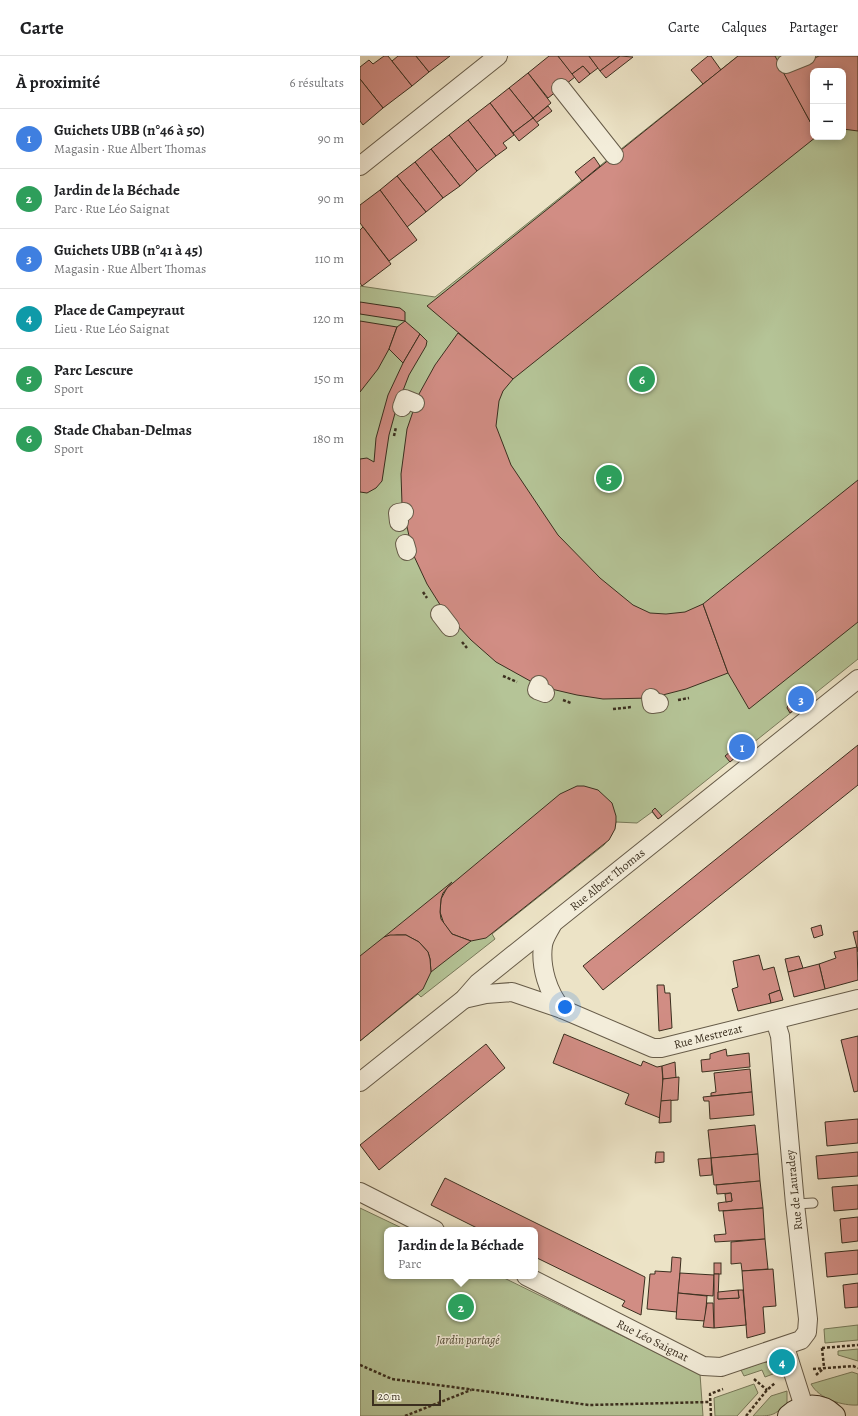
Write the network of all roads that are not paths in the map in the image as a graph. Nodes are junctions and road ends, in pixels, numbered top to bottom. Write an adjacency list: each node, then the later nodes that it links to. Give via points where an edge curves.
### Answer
1 (498, 56): 6 (street)
2 (806, 56): 3 (street)
3 (785, 63)
4 (594, 129): 5 (street, via 561,88)
5 (612, 152)
6 (360, 166)
7 (858, 679): 8 (street, Rue Albert Thomas)
8 (553, 922): 9 (street, Rue Albert Thomas, via 478,983); 11 (street, via 543,944 543,966 554,1000)
9 (464, 999): 11 (street, Rue Mestrezat, via 512,992); 13 (street, Rue Albert Thomas)
10 (858, 999): 12 (street, Rue Mestrezat)
11 (562, 1009): 12 (street, Rue Mestrezat, via 653,1048 668,1047)
12 (775, 1020): 16 (street, Rue de Lauradey, via 780,1036)
13 (360, 1082)
14 (360, 1192): 17 (street)
15 (813, 1202): 16 (lane)
16 (795, 1204): 19 (street, Rue de Lauradey, via 808,1326 805,1337)
17 (429, 1227)
18 (532, 1279): 19 (street, Rue Léo Saignat, via 704,1366 721,1367)
19 (785, 1347): 20 (street)
20 (797, 1412): 21 (street, via 821,1408)
21 (834, 1416)

